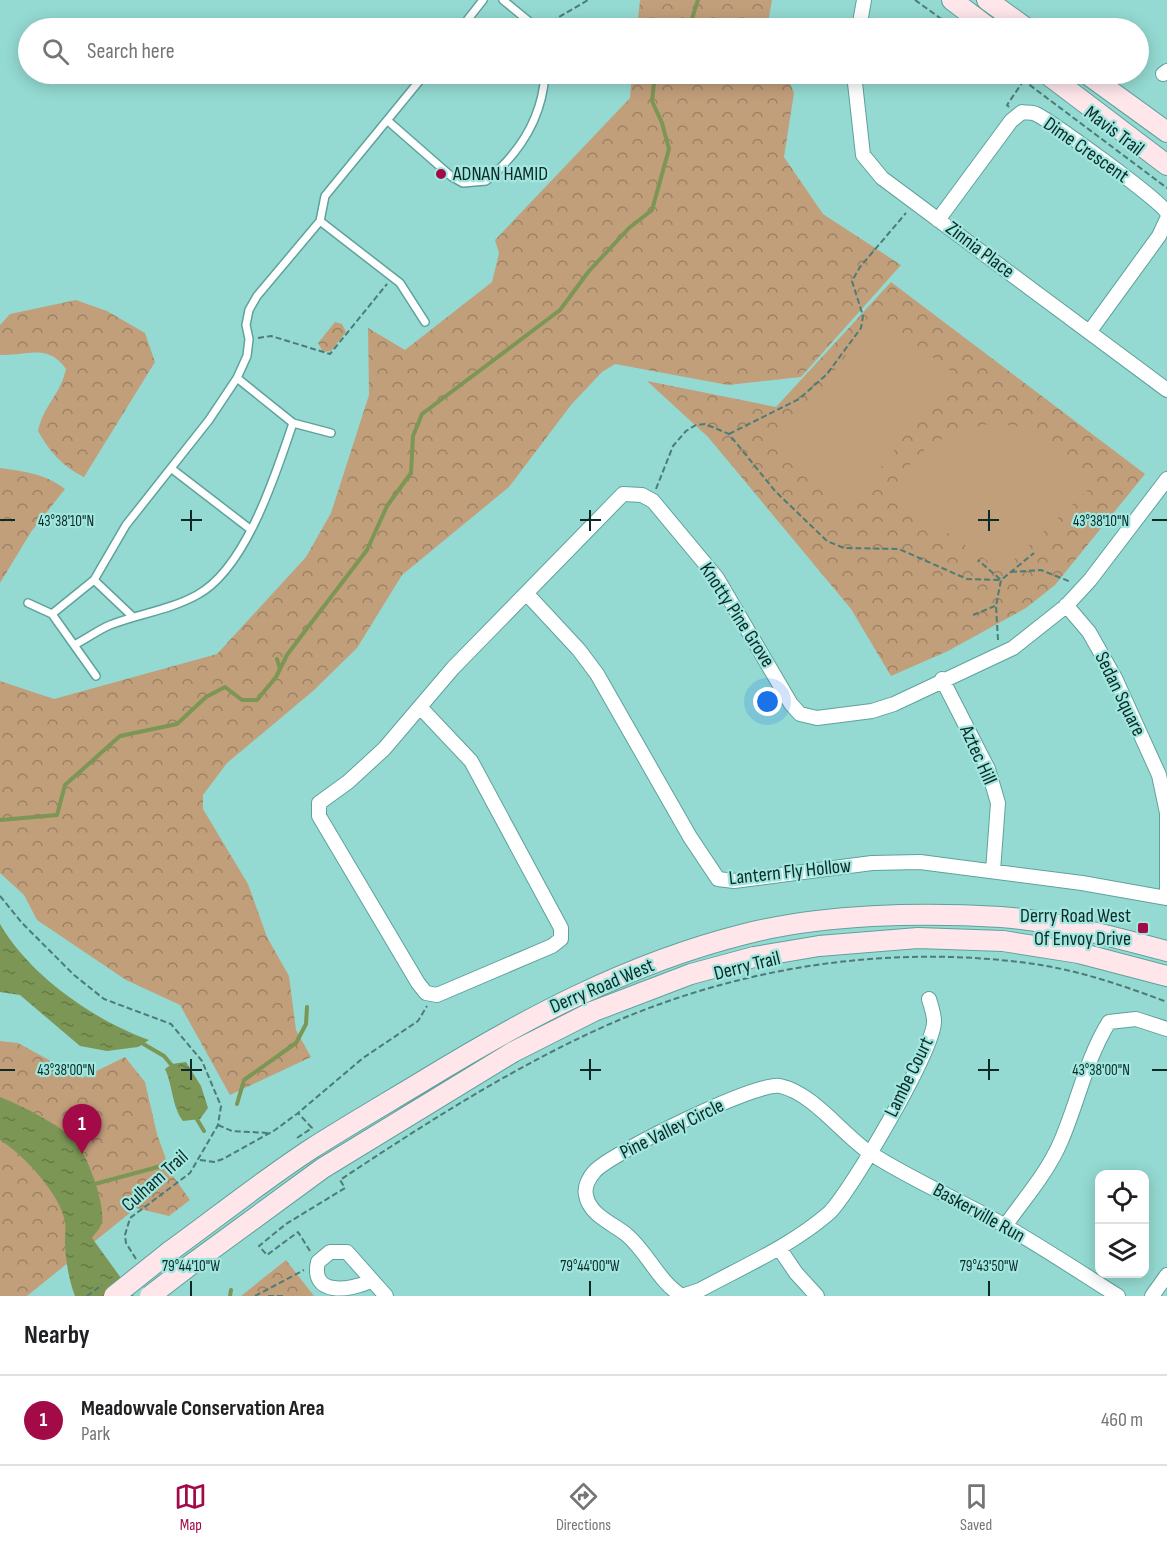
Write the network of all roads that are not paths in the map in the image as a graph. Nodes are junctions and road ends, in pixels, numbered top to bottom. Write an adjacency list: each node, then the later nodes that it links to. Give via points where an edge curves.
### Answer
1 (483, 0): 6 (lane)
2 (503, 0): 7 (lane)
3 (864, 0): 8 (street)
4 (952, 0): 9 (main road)
5 (987, 0): 10 (main road)
6 (469, 18)
7 (526, 18)
8 (861, 18)
9 (976, 18)
10 (1012, 18)
11 (417, 84): 16 (lane)
12 (543, 84): 16 (lane, via 540,109 530,134 486,182 463,183 452,177)
13 (855, 84): 21 (street, Zinnia Place, via 866,162)
14 (1060, 84): 18 (main road)
15 (1101, 84): 17 (main road)
16 (388, 121): 22 (lane, via 325,196)
17 (1167, 132)
18 (1167, 165)
19 (1167, 213): 21 (street, Dime Crescent, via 1152,196 1036,114 1022,112)
20 (1167, 219): 24 (street, via 1159,236)
21 (938, 220): 24 (street, Zinnia Place)
22 (320, 221): 23 (lane, via 392,277 407,292); 25 (lane, via 258,296 248,317 247,356)
23 (425, 322)
24 (1090, 331): 26 (street, Zinnia Place)
25 (237, 378): 27 (lane); 29 (lane)
26 (1167, 390)
27 (293, 423): 28 (lane); 31 (lane, via 269,496)
28 (331, 433)
29 (172, 469): 31 (lane); 32 (lane, via 126,525)
30 (1167, 479): 35 (street, Knotty Pine Grove)
31 (250, 529): 37 (lane, via 208,589)
32 (94, 580): 36 (lane); 37 (lane)
33 (527, 594): 40 (street, Knotty Pine Grove, via 623,494 637,494 652,501 717,578 800,714 817,718 872,711); 41 (street); 42 (street, Lantern Fly Hollow, via 597,674 718,879 734,881 881,863 920,862)
34 (28, 603): 36 (lane)
35 (1066, 604): 40 (street, Knotty Pine Grove, via 1037,632 999,655); 43 (street, Sedan Square, via 1089,632 1115,678 1160,775 1167,813)
36 (52, 614): 38 (lane)
37 (133, 617): 38 (lane)
38 (74, 645): 39 (lane)
39 (96, 676)
40 (942, 679): 42 (street, Aztec Hill, via 988,770 998,803)
41 (420, 707): 41 (street, via 378,755 319,803 319,816 418,983 433,995 444,994 552,946 561,939 561,928 471,761)
42 (993, 871): 43 (street, Lantern Fly Hollow)
43 (1167, 898)
44 (1167, 951): 54 (main road, Derry Road West, bridge, via 1087,930 1014,919 918,914 747,933 683,952 593,988 509,1028 309,1150)
45 (1167, 976): 55 (main road, Derry Road West, bridge, via 1036,946 918,938 819,946 754,957 691,974 594,1011 513,1052 323,1168)
46 (929, 999): 48 (street, Lambe Court, via 935,1023 920,1064)
47 (1167, 1029): 49 (street, via 1136,1019 1109,1022 1096,1042 1048,1166)
48 (870, 1152): 49 (street, Baskerville Run); 50 (street, Pine Valley Circle, via 831,1211); 50 (street, Pine Valley Circle, via 795,1091 776,1085 744,1095 644,1140 606,1162 588,1181 585,1195 596,1212 628,1236 682,1296)
49 (1005, 1226): 58 (street, Baskerville Run)
50 (779, 1248): 57 (street)
51 (1167, 1275): 59 (street)
52 (371, 1281): 53 (street); 53 (street, via 346,1251 330,1252 318,1262 317,1276); 56 (street)
53 (333, 1294)
54 (114, 1296)
55 (150, 1296)
56 (386, 1296)
57 (817, 1296)
58 (1118, 1296)
59 (1152, 1296)

